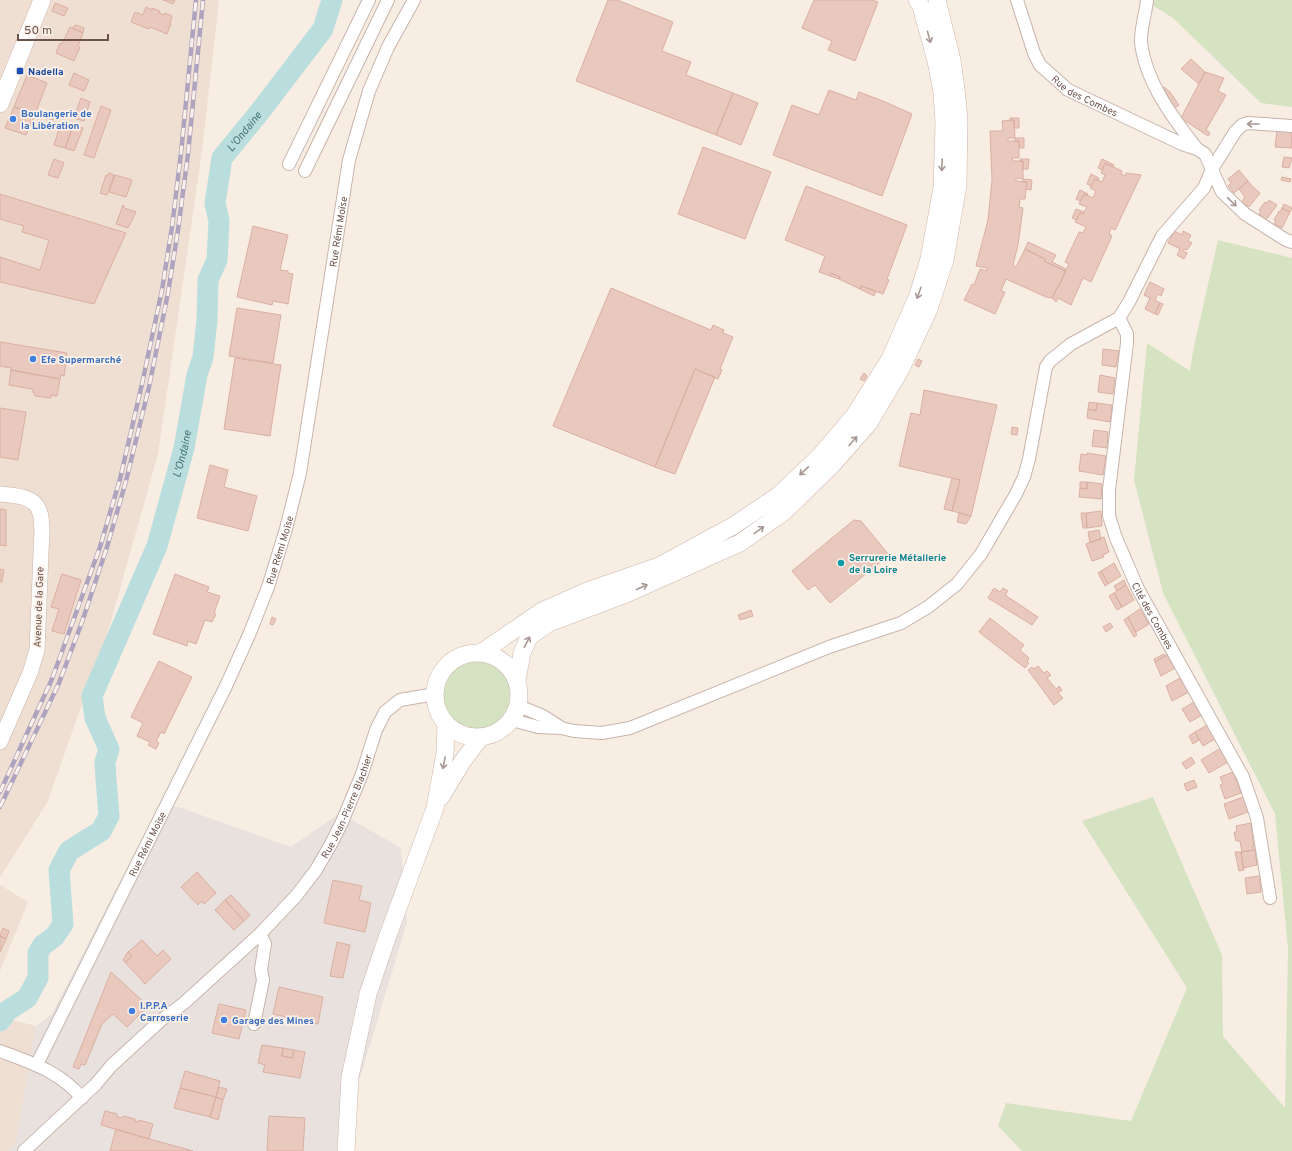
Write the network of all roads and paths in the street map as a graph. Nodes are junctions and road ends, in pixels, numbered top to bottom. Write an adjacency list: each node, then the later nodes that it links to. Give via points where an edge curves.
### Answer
1 (42, 0): 9 (main road)
2 (369, 0): 12 (street)
3 (388, 0): 14 (street)
4 (414, 0): 30 (street, Rue Rémi Moïse, via 388,46 369,92 349,160 300,473 268,587 226,686)
5 (917, 0): 18 (main road, one-way to 18, via 921,6 936,61 942,92 942,188 929,259 918,295 890,359 854,416 819,457 779,495 733,526 659,566 542,611)
6 (937, 0): 19 (main road, one-way to 6, via 522,653 529,637 549,623 626,594 740,543 785,510 869,423 901,369 929,309 945,260 958,186 959,119 956,89 952,60)
7 (1017, 0): 11 (street, Rue des Combes, via 1040,65 1068,90)
8 (1147, 0): 11 (street, via 1141,42 1148,75 1175,120)
9 (0, 104)
10 (1292, 126): 13 (street, one-way to 13, via 1248,123 1242,125)
11 (1197, 149): 13 (street, via 1205,154)
12 (289, 164)
13 (1212, 170): 15 (street, one-way to 15, via 1222,192 1245,214); 16 (street, via 1204,188 1162,236 1129,302)
14 (305, 171)
15 (1292, 242)
16 (1118, 318): 21 (street, via 1071,344 1046,367 1029,458 1016,494 981,554 957,584 928,607 901,622 829,647 630,728 602,733 538,727); 26 (street, Cité des Combes, via 1127,334 1127,343 1109,516 1138,588 1244,778 1257,818)
17 (0, 494): 24 (street, Avenue de la Gare, via 29,499 36,504 40,512 42,529 37,650 30,673)
18 (482, 652): 19 (main road, via 497,657 509,667); 20 (main road, via 468,653 455,658 437,680)
19 (518, 680): 21 (main road, via 520,693)
20 (435, 694): 22 (main road, via 437,710); 27 (street, Rue Jean-Pierre Blachier, via 400,700 385,712 376,730 352,800 331,844 316,870 296,896)
21 (515, 713): 23 (main road, via 503,729)
22 (446, 724): 23 (main road, via 456,732); 25 (main road, one-way to 25, via 445,753)
23 (480, 738): 25 (main road, via 462,762)
24 (0, 742)
25 (435, 808): 33 (main road, via 368,994 350,1078)
26 (1270, 898)
27 (260, 934): 28 (street, via 264,944 261,969 263,980); 31 (street, Rue Jean-Pierre Blachier, via 184,1004 160,1021 116,1061)
28 (254, 1024)
29 (0, 1051): 30 (street)
30 (37, 1064): 31 (street, via 60,1077)
31 (82, 1098): 32 (street, Rue Jean-Pierre Blachier)
32 (24, 1151)
33 (346, 1151)

